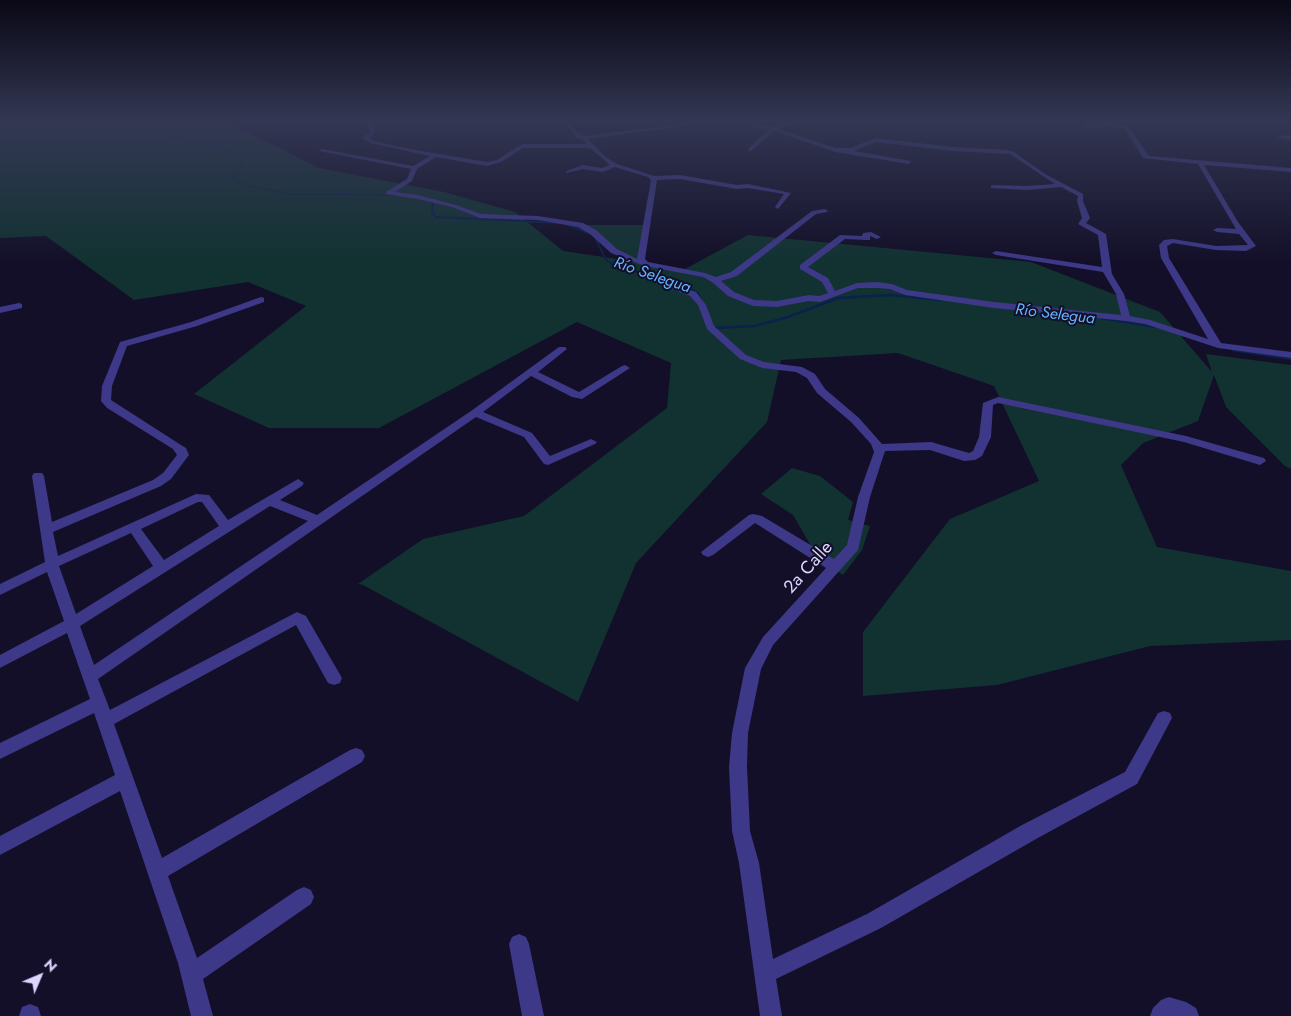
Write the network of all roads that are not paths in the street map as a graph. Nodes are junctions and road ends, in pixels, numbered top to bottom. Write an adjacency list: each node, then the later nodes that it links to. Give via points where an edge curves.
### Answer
1 (414, 169): 17 (street, via 410,180 388,193 414,196 480,216 538,218 580,225)
2 (574, 169): 6 (street)
3 (628, 169): 7 (street)
4 (1035, 169): 8 (street)
5 (1205, 169): 13 (street)
6 (568, 172)
7 (652, 178): 10 (street, via 686,178 788,193); 17 (street, via 642,260)
8 (1062, 185): 9 (street); 16 (street, via 1081,195 1086,218 1082,224 1102,234)
9 (993, 187)
10 (778, 207)
11 (825, 211): 18 (street, via 814,212 734,274)
12 (1217, 230): 13 (street)
13 (1243, 232): 24 (street, via 1251,244 1250,248 1216,248 1173,241 1163,247 1165,258)
14 (877, 237): 19 (street, via 871,234 867,238 844,237 803,267 825,280)
15 (996, 253): 16 (street)
16 (1108, 270): 23 (street, via 1110,280 1120,294)
17 (647, 271): 18 (street, via 696,272); 31 (street, via 656,281 693,294 702,305 710,327 743,357 762,365 798,369 811,376)
18 (715, 280): 19 (street, via 731,294 753,303 777,304 820,299)
19 (832, 294): 23 (street, via 857,286 877,285 994,306)
20 (261, 300): 39 (street, via 123,344 106,401 176,446 183,455 167,476 157,483)
21 (19, 306): 22 (street)
22 (0, 310)
23 (1126, 318): 24 (street)
24 (1218, 345): 26 (street)
25 (562, 349): 28 (street)
26 (1291, 355)
27 (626, 368): 28 (street, via 582,396)
28 (532, 372): 29 (street)
29 (475, 413): 30 (street, via 528,435 548,461); 36 (street)
30 (591, 442)
31 (880, 448): 32 (street, via 931,446 971,457 978,453 985,437 988,404 998,400 1186,439); 42 (street, 2a Calle, via 853,547)
32 (1260, 461)
33 (38, 476): 39 (street)
34 (298, 484): 35 (street)
35 (270, 501): 36 (street); 38 (street)
36 (318, 520): 47 (street)
37 (133, 526): 38 (street, via 201,497); 41 (street); 43 (street)
38 (227, 528): 43 (street)
39 (46, 530): 41 (street)
40 (708, 552): 42 (street, via 753,518)
41 (52, 564): 44 (street); 45 (street)
42 (836, 567): 60 (street, 2a Calle, via 768,641 753,668 740,733 741,831 749,863)
43 (162, 568): 45 (street)
44 (0, 590)
45 (71, 624): 46 (street); 47 (street)
46 (0, 662)
47 (90, 676): 49 (street)
48 (334, 678): 51 (street, via 302,620 297,618)
49 (98, 703): 51 (street); 52 (street)
50 (1164, 718): 60 (street, via 1131,778 874,921)
51 (105, 722): 54 (street)
52 (0, 751)
53 (356, 756): 56 (street)
54 (125, 779): 55 (street); 56 (street)
55 (0, 846)
56 (156, 872): 59 (street)
57 (304, 897): 59 (street)
58 (520, 944): 62 (street)
59 (191, 974): 61 (street)
60 (764, 974): 63 (street, 2a Calle)
61 (202, 1016)
62 (533, 1016)
63 (771, 1016)
64 (1161, 1016): 65 (street, via 1169,1008)
65 (1188, 1016)

